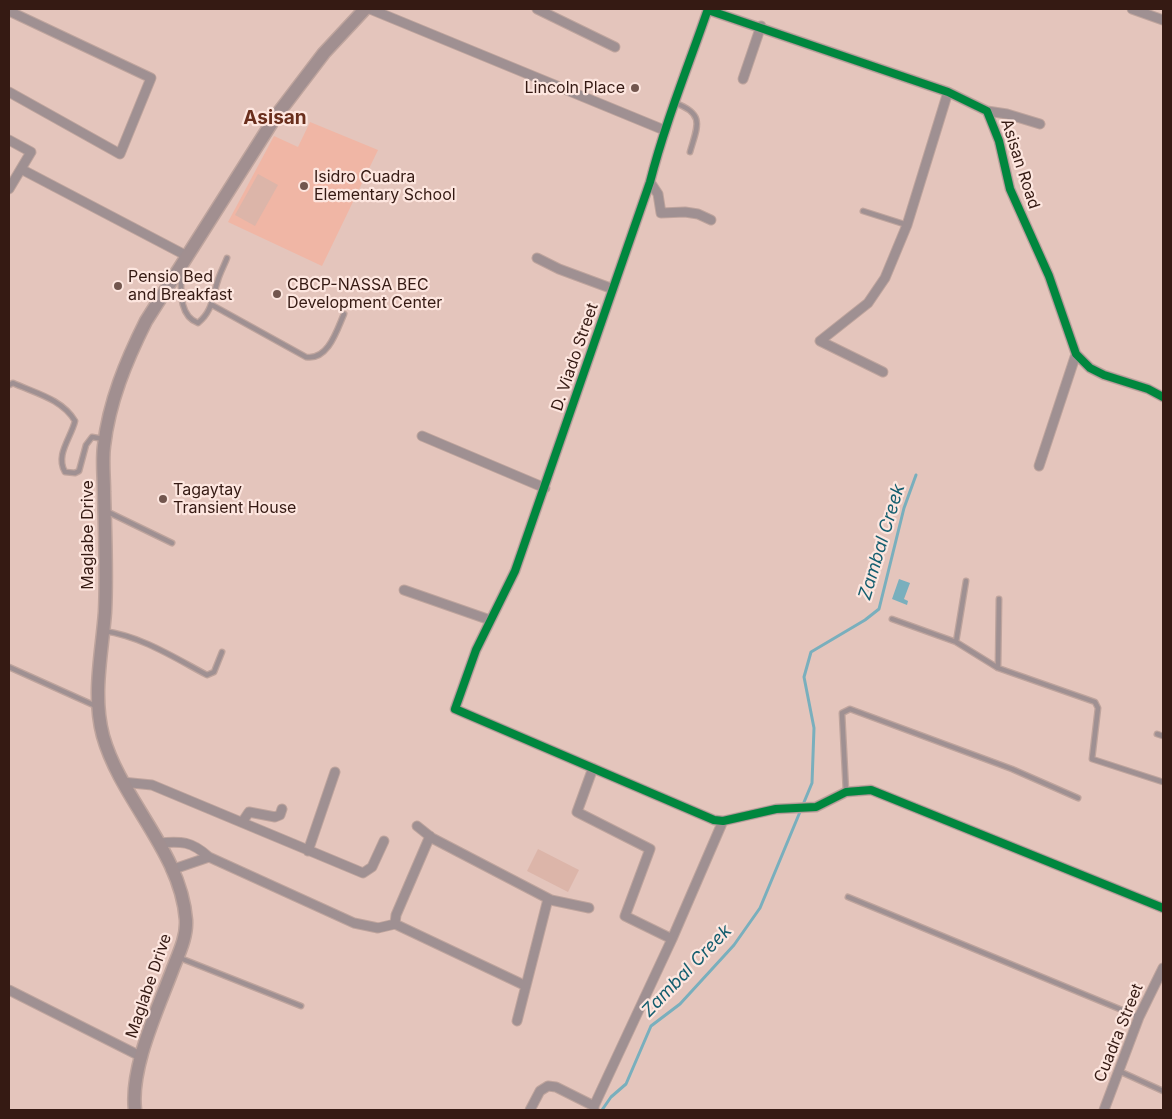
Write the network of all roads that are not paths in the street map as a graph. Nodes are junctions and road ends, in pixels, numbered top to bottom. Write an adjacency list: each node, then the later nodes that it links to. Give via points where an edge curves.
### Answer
1 (365, 9): 25 (main road, Maglabe Drive, via 324,53 276,116)
2 (370, 9): 16 (street)
3 (537, 9): 9 (street)
4 (708, 9): 8 (street, Asisan Road); 13 (street, D. Viado Street)
5 (1132, 9): 7 (street)
6 (9, 11): 11 (street, via 151,78 120,154)
7 (1163, 20)
8 (761, 26): 10 (street); 12 (street, Asisan Road)
9 (615, 47)
10 (743, 79)
11 (9, 92)
12 (948, 92): 14 (street, Asisan Road); 24 (street)
13 (675, 103): 16 (street, D. Viado Street); 18 (lane, via 696,115 698,123)
14 (987, 111): 15 (street); 32 (street, Asisan Road, via 999,141 1010,189 1049,276)
15 (1040, 124)
16 (664, 130): 20 (street, D. Viado Street)
17 (9, 140): 19 (street, via 31,152)
18 (690, 152)
19 (21, 169): 21 (street); 25 (street)
20 (650, 182): 23 (street, via 658,194 661,213 685,212); 29 (street, D. Viado Street)
21 (9, 189)
22 (863, 212): 24 (lane)
23 (711, 220)
24 (907, 225): 33 (street, via 885,278 868,303 820,341)
25 (186, 256): 28 (main road, Maglabe Drive)
26 (227, 258): 30 (lane)
27 (536, 258): 29 (street)
28 (180, 268): 30 (lane, via 185,314 198,323); 37 (main road, Maglabe Drive, via 128,356 115,392)
29 (613, 289): 39 (street, D. Viado Street)
30 (212, 305): 31 (lane, via 312,358 324,351)
31 (344, 314)
32 (1076, 354): 35 (street, Asisan Road, via 1090,368 1104,375); 38 (street)
33 (883, 372)
34 (9, 384): 37 (lane, via 60,404 69,411 75,421 61,454 65,472 79,471 86,445 92,437)
35 (1163, 397)
36 (422, 436): 39 (street)
37 (105, 440): 40 (main road, Maglabe Drive)
38 (1039, 466)
39 (545, 488): 46 (street, D. Viado Street, via 515,571)
40 (104, 510): 41 (lane); 47 (main road, Maglabe Drive, via 105,612)
41 (172, 543)
42 (966, 581): 48 (lane)
43 (404, 590): 46 (street)
44 (999, 599): 51 (lane)
45 (892, 619): 48 (lane)
46 (490, 620): 55 (street, D. Viado Street, via 455,709)
47 (102, 631): 49 (lane, via 162,650 207,676 214,672); 52 (main road, Maglabe Drive)
48 (956, 642): 51 (lane)
49 (222, 652)
50 (9, 667): 52 (lane)
51 (998, 668): 58 (lane, via 1095,702 1098,708 1092,759)
52 (99, 707): 57 (main road, Maglabe Drive, via 102,734)
53 (1157, 734): 54 (lane)
54 (1163, 736)
55 (592, 768): 62 (street, via 706,818); 76 (street, via 577,812 650,849 625,916)
56 (335, 772): 68 (street)
57 (122, 782): 63 (street, via 152,785); 67 (main road, Maglabe Drive)
58 (1163, 782)
59 (846, 792): 60 (lane, via 842,713 850,709 1012,769); 62 (street, via 816,807 776,809); 74 (street, via 871,790 884,793)
60 (1078, 798)
61 (282, 809): 63 (street, via 275,817 249,812)
62 (723, 820): 76 (street)
63 (243, 821): 68 (street)
64 (417, 826): 65 (street)
65 (430, 836): 72 (street); 75 (street)
66 (384, 841): 68 (street, via 372,867 365,873)
67 (158, 843): 69 (street, via 181,841 197,847); 70 (main road, Maglabe Drive)
68 (308, 852)
69 (209, 857): 70 (street); 75 (street, via 354,923 378,928)
70 (171, 870): 77 (main road, Maglabe Drive, via 183,897 186,922)
71 (848, 897): 82 (lane)
72 (548, 899): 73 (street); 79 (street)
73 (589, 908)
74 (1163, 908)
75 (395, 924): 79 (street)
76 (672, 939): 87 (street)
77 (178, 957): 81 (lane); 84 (main road, Maglabe Drive)
78 (1163, 968): 82 (street, Cuadra Street)
79 (526, 986): 83 (street)
80 (9, 990): 84 (street)
81 (302, 1006)
82 (1138, 1017): 85 (street, Cuadra Street)
83 (517, 1021)
84 (142, 1057): 88 (main road, Maglabe Drive, via 136,1083)
85 (1118, 1071): 86 (lane); 90 (street, Cuadra Street)
86 (1163, 1091)
87 (594, 1108): 89 (street, via 556,1087 548,1086 540,1091)
88 (136, 1110)
89 (530, 1110)
90 (1104, 1110)

